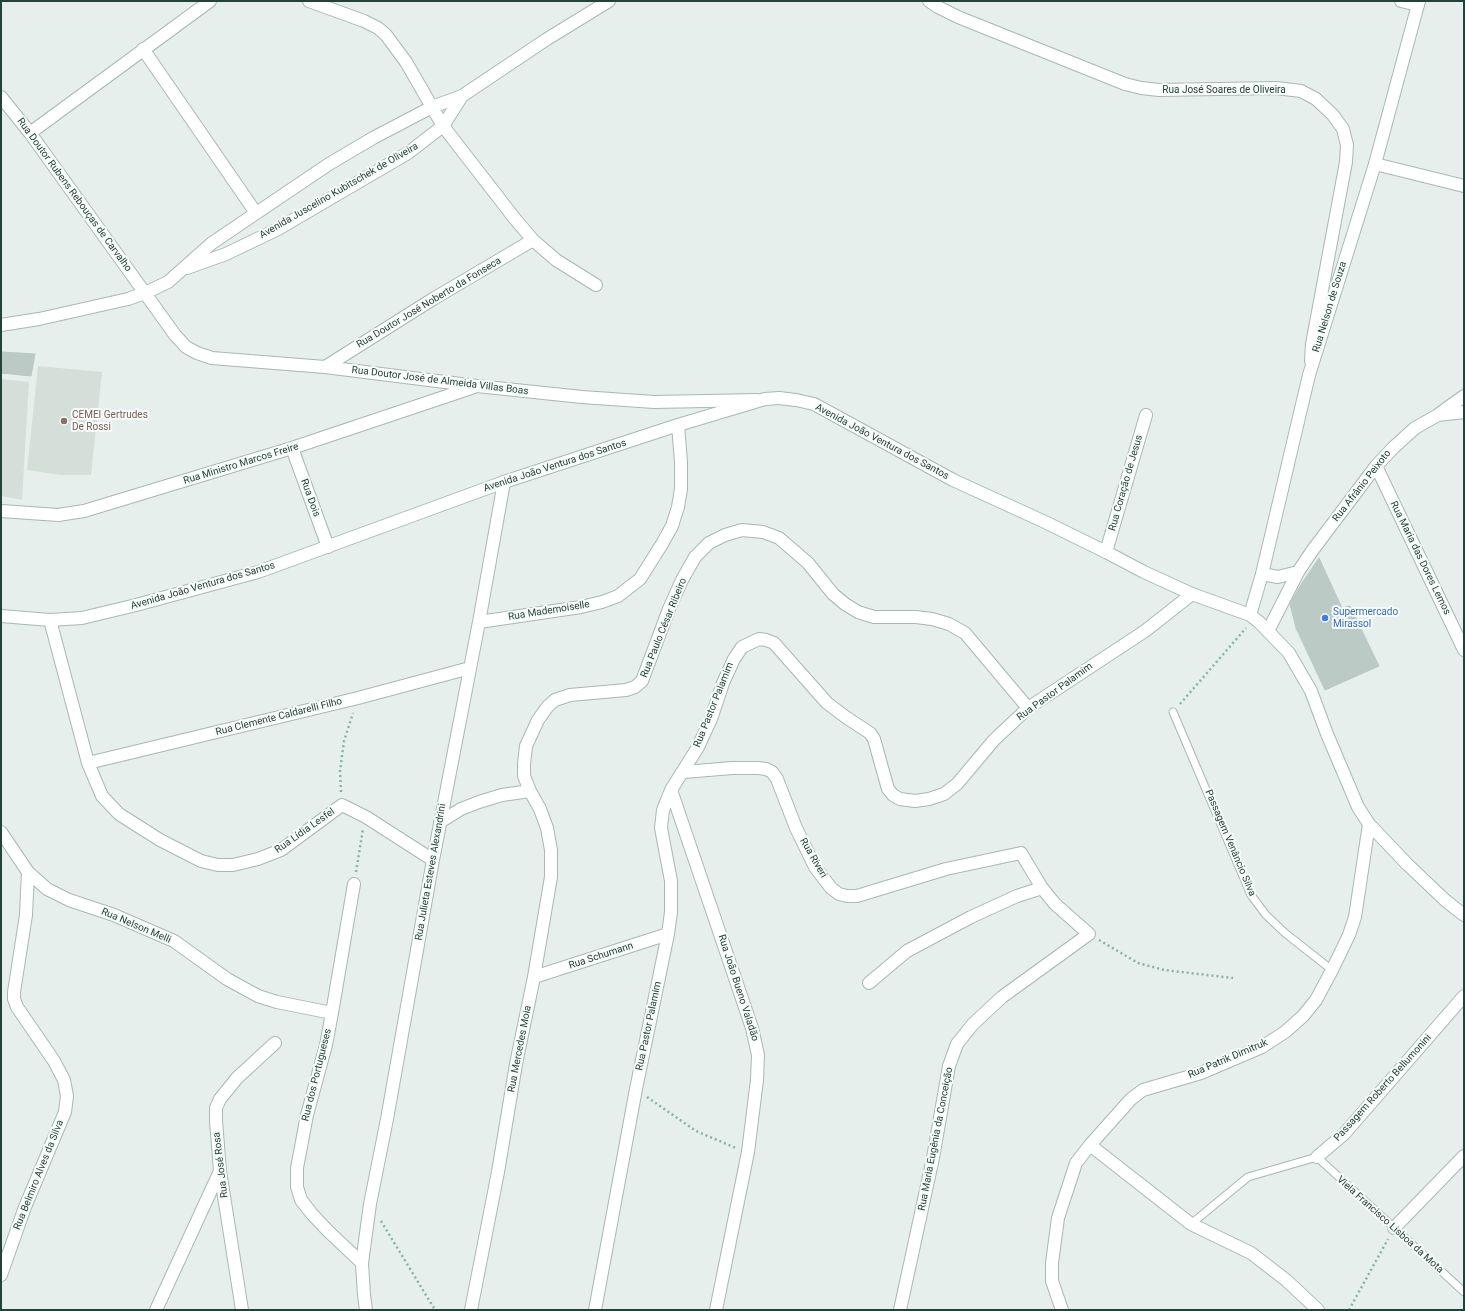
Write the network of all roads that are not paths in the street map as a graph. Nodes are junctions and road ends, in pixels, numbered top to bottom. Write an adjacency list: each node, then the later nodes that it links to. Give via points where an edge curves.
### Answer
1 (210, 1): 7 (street)
2 (309, 1): 10 (street, via 378,28 406,62)
3 (608, 1): 8 (street)
4 (929, 1): 22 (street, Rua José Soares de Oliveira, via 958,17 1125,84 1159,90 1276,88 1301,91 1316,99 1333,114 1343,129 1347,145 1346,162 1312,344)
5 (1401, 1): 6 (street)
6 (1419, 3): 13 (street, Rua Nelson de Souza)
7 (143, 49): 12 (street); 15 (street)
8 (462, 96): 10 (street, Avenida Juscelino Kubitschek de Oliveira); 11 (street, Avenida Juscelino Kubitschek de Oliveira)
9 (1, 98): 12 (street, Rua Doutor Rubens Rebouças de Carvalho)
10 (432, 107): 11 (street); 15 (street, Avenida Juscelino Kubitschek de Oliveira, via 329,164)
11 (443, 126): 16 (street); 17 (street, Avenida Juscelino Kubitschek de Oliveira, via 408,153 278,229 226,254)
12 (30, 133): 19 (street, Rua Doutor Rubens Rebouças de Carvalho)
13 (1375, 164): 14 (street); 22 (street, Rua Nelson de Souza)
14 (1464, 186)
15 (256, 213): 17 (street, Avenida Juscelino Kubitschek de Oliveira, via 212,243)
16 (533, 240): 18 (street, via 556,260); 21 (street, Rua Doutor José Noberto da Fonseca)
17 (178, 272): 19 (street, Avenida Juscelino Kubitschek de Oliveira, via 168,282)
18 (596, 284)
19 (145, 293): 20 (street, Avenida Juscelino Kubitschek de Oliveira, via 39,319); 21 (street, Rua Doutor José de Almeida Villas Boas, via 175,335 186,347 197,352 212,358)
20 (1, 325)
21 (325, 367): 23 (street, Rua Doutor José de Almeida Villas Boas)
22 (1309, 375): 37 (street, Rua Nelson de Souza)
23 (477, 386): 25 (street, Rua Doutor José de Almeida Villas Boas, via 654,402); 30 (street, Rua Ministro Marcos Freire)
24 (1464, 396): 28 (street)
25 (765, 399): 29 (street, Avenida João Ventura dos Santos); 35 (street, Avenida João Ventura dos Santos, via 779,398 814,404 952,480)
26 (1464, 412): 28 (street, Rua Afrânio Peixoto)
27 (1146, 415): 35 (street, Rua Coração de Jesus)
28 (1438, 415): 31 (street, Rua Afrânio Peixoto, via 1415,428)
29 (678, 425): 32 (street, Avenida João Ventura dos Santos); 42 (street, Rua Mademoiselle, via 681,489 678,507 672,526 640,579 618,596 602,602)
30 (292, 448): 33 (street, Rua Ministro Marcos Freire, via 84,511 58,515); 34 (street, Rua Dois)
31 (1376, 466): 36 (street, Rua Afrânio Peixoto); 44 (street, Rua Maria das Dores Lemos)
32 (504, 482): 34 (street, Avenida João Ventura dos Santos); 42 (street, Rua Julieta Esteves Alexandrini)
33 (1, 511)
34 (328, 547): 41 (street, Avenida João Ventura dos Santos, via 258,572 136,605 82,618)
35 (1106, 552): 38 (street, Avenida João Ventura dos Santos)
36 (1298, 572): 37 (street, via 1278,577); 43 (street, Rua Afrânio Peixoto)
37 (1262, 574): 40 (street, Rua Nelson de Souza)
38 (1192, 594): 40 (street, Avenida João Ventura dos Santos); 46 (street, Rua Pastor Palamim, via 1145,631)
39 (1, 616): 41 (street, Avenida João Ventura dos Santos)
40 (1252, 617): 43 (street, Avenida João Ventura dos Santos)
41 (50, 620): 48 (street, Rua Lídia Lesfel)
42 (479, 622): 45 (street, Rua Julieta Esteves Alexandrini)
43 (1268, 631): 53 (street, Avenida João Ventura dos Santos, via 1289,653 1311,691 1358,808)
44 (1464, 650)
45 (470, 668): 48 (street, Rua Clemente Caldarelli Filho, via 358,698); 52 (street, Rua Julieta Esteves Alexandrini)
46 (1028, 708): 49 (street, Rua Pastor Palamim, via 994,740 957,784 944,794 915,801 900,799 888,789 870,733 827,703 774,643 759,639 742,647 734,659 711,719); 51 (street, Rua Paulo César Ribeiro, via 965,633 949,624 932,619 874,617 858,612 833,594 808,563 779,538 763,532 742,530 709,543 696,557 669,609 642,681 626,690 570,695 555,700 548,706 538,720 526,746 524,776)
47 (1173, 712): 61 (lane, Passagem Venâncio Silva, via 1251,895 1266,915 1285,933)
48 (88, 763): 55 (street, Rua Lídia Lesfel, via 102,796 119,814 160,840 201,861 233,865 281,850 342,805 366,817)
49 (684, 772): 50 (street, Rua Pastor Palamim); 58 (street, Rua Riveri, via 758,768 772,772 815,867 839,894 857,896 946,868 1020,853)
50 (672, 790): 60 (street, Rua Pastor Palamim, via 661,818 670,881); 81 (street, Rua João Bueno Valadão, via 752,1028 758,1055 748,1152)
51 (530, 791): 52 (street, via 479,802); 62 (street, Rua Mercedes Moia, via 547,828 551,850 551,877)
52 (440, 822): 55 (street, Rua Julieta Esteves Alexandrini)
53 (1369, 824): 59 (street, Avenida João Ventura dos Santos, via 1407,864); 61 (street, Rua Patrik Dimitruk, via 1355,917)
54 (1, 832): 56 (street, Rua Nelson Melli)
55 (433, 860): 73 (street, Rua Julieta Esteves Alexandrini, via 370,1204)
56 (28, 872): 65 (street, Rua Nelson Melli, via 48,889 69,900 114,915 174,942 227,979 258,996); 74 (street, Rua Belmiro Alves da Silva, via 26,915 14,999 54,1061 64,1080 67,1096 65,1112 25,1207)
57 (354, 884): 65 (street, Rua dos Portugueses)
58 (1042, 888): 63 (street, via 1017,896 971,917 906,951); 82 (street, Rua Maria Eugênia da Conceição, via 1055,904 1088,934 1002,997 973,1024 957,1044 949,1066 933,1158)
59 (1464, 915)
60 (668, 934): 62 (street, Rua Schumann); 80 (street, Rua Pastor Palamim)
61 (1332, 970): 67 (street, Rua Patrik Dimitruk, via 1316,1000 1285,1032 1262,1047 1201,1073 1143,1090 1131,1099)
62 (534, 978): 79 (street, Rua Mercedes Moia)
63 (868, 983)
64 (1464, 996): 69 (street, Passagem Roberto Bellumonini, via 1344,1134)
65 (332, 1013): 73 (street, Rua dos Portugueses, via 296,1168 297,1187 301,1200 312,1214)
66 (275, 1043): 70 (street, Rua José Rosa, via 237,1078 216,1108)
67 (1090, 1144): 71 (street); 83 (street, Rua Patrik Dimitruk, via 1076,1163 1058,1218 1052,1281)
68 (1464, 1156): 72 (street)
69 (1316, 1157): 71 (lane, Passagem Roberto Bellumonini, via 1248,1177); 72 (lane, Viela Francisco Lisboa da Mota)
70 (220, 1171): 76 (street); 77 (street, Rua José Rosa)
71 (1191, 1224): 84 (street, via 1251,1253 1286,1280)
72 (1394, 1228): 75 (lane, Viela Francisco Lisboa da Mota)
73 (362, 1263): 78 (street)
74 (1, 1275)
75 (1464, 1292)
76 (156, 1310)
77 (242, 1310)
78 (366, 1310)
79 (472, 1310)
80 (595, 1310)
81 (716, 1310)
82 (900, 1310)
83 (1062, 1310)
84 (1318, 1310)

